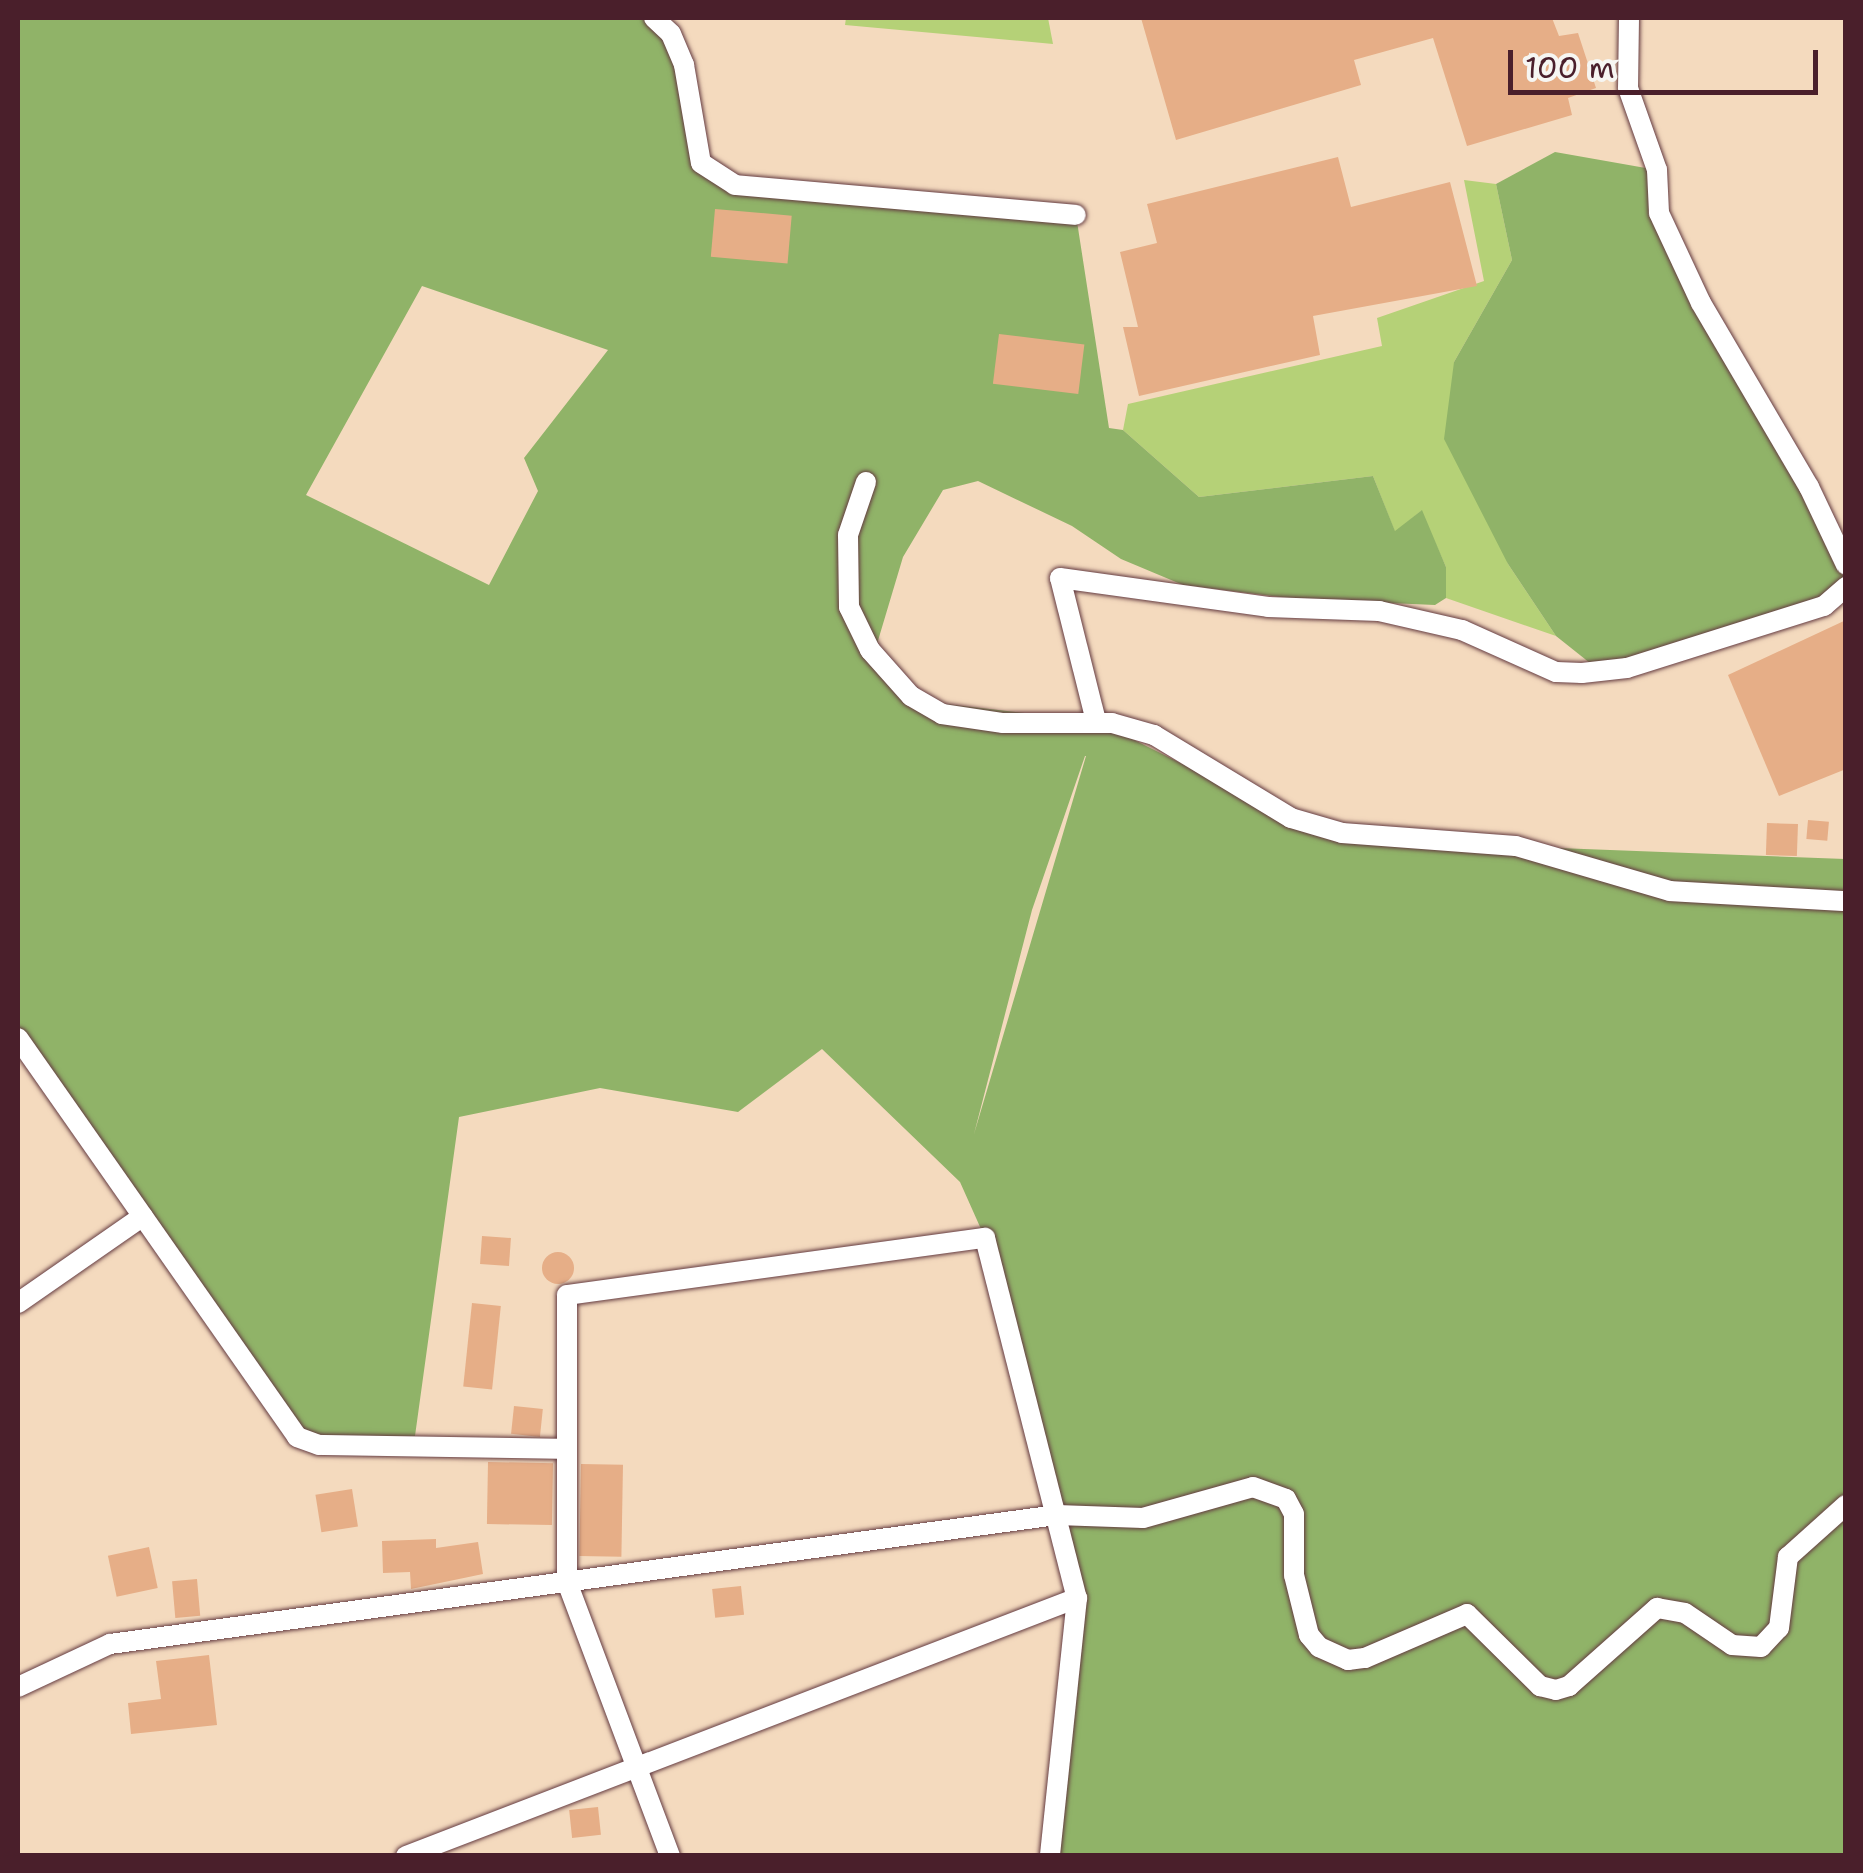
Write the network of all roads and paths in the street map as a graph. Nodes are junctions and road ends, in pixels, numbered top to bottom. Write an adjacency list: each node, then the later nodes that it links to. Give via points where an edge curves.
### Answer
1 (654, 18): 3 (street, via 671,34 684,65 701,162 735,186)
2 (1629, 18): 5 (street, via 1628,88 1657,170 1660,213 1701,303 1809,487)
3 (1076, 216)
4 (866, 482): 7 (street, via 848,535 849,606 870,650 911,696 942,714 976,720)
5 (1846, 565)
6 (1846, 587): 7 (street, via 1824,606 1627,668 1582,673 1556,672 1462,630 1379,611 1268,607 1060,578)
7 (1096, 722): 8 (street, via 1154,735 1291,818 1342,833 1516,846 1670,891)
8 (1846, 901)
9 (18, 1038): 10 (street)
10 (143, 1216): 11 (street); 12 (street, via 297,1438 319,1445)
11 (18, 1303)
12 (564, 1449): 14 (street, via 567,1295 984,1238); 15 (street)
13 (1846, 1505): 14 (street, via 1788,1557 1773,1640 1761,1647 1732,1645 1684,1613 1657,1608 1569,1686 1556,1690 1540,1686 1467,1614 1365,1658 1348,1660 1319,1646 1308,1636 1294,1575 1294,1514 1272,1490 1234,1491 1142,1518)
14 (1057, 1514): 15 (street); 16 (street)
15 (567, 1582): 17 (street, via 110,1644); 18 (street)
16 (1077, 1598): 18 (street); 21 (street)
17 (18, 1687)
18 (637, 1767): 19 (street); 20 (street)
19 (406, 1856)
20 (670, 1856)
21 (1050, 1856)

